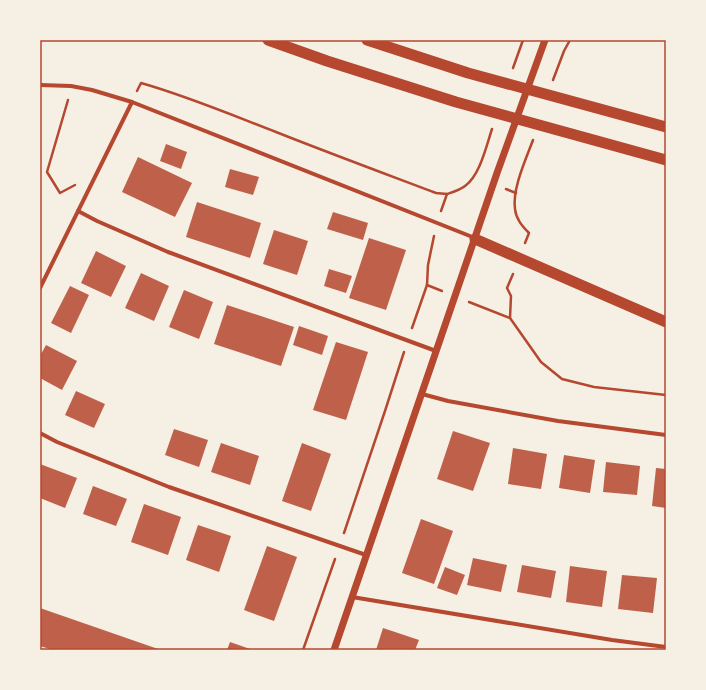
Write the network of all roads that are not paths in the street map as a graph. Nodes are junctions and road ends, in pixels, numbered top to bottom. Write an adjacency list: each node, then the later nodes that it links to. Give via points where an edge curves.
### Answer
1 (268, 40): 7 (highway, via 456,102)
2 (367, 40): 6 (highway, via 468,73)
3 (544, 42): 9 (street)
4 (40, 84): 5 (street, via 92,90)
5 (132, 102): 8 (street); 9 (street)
6 (666, 127)
7 (666, 160)
8 (78, 211): 10 (street); 12 (street, via 97,222 168,252)
9 (475, 239): 11 (highway); 12 (street)
10 (40, 288)
11 (666, 322)
12 (436, 351): 13 (street)
13 (422, 394): 15 (street, via 558,421); 16 (street)
14 (40, 433): 16 (street, via 168,487)
15 (666, 435)
16 (366, 555): 17 (street)
17 (352, 597): 18 (street); 19 (street)
18 (666, 647)
19 (334, 650)

